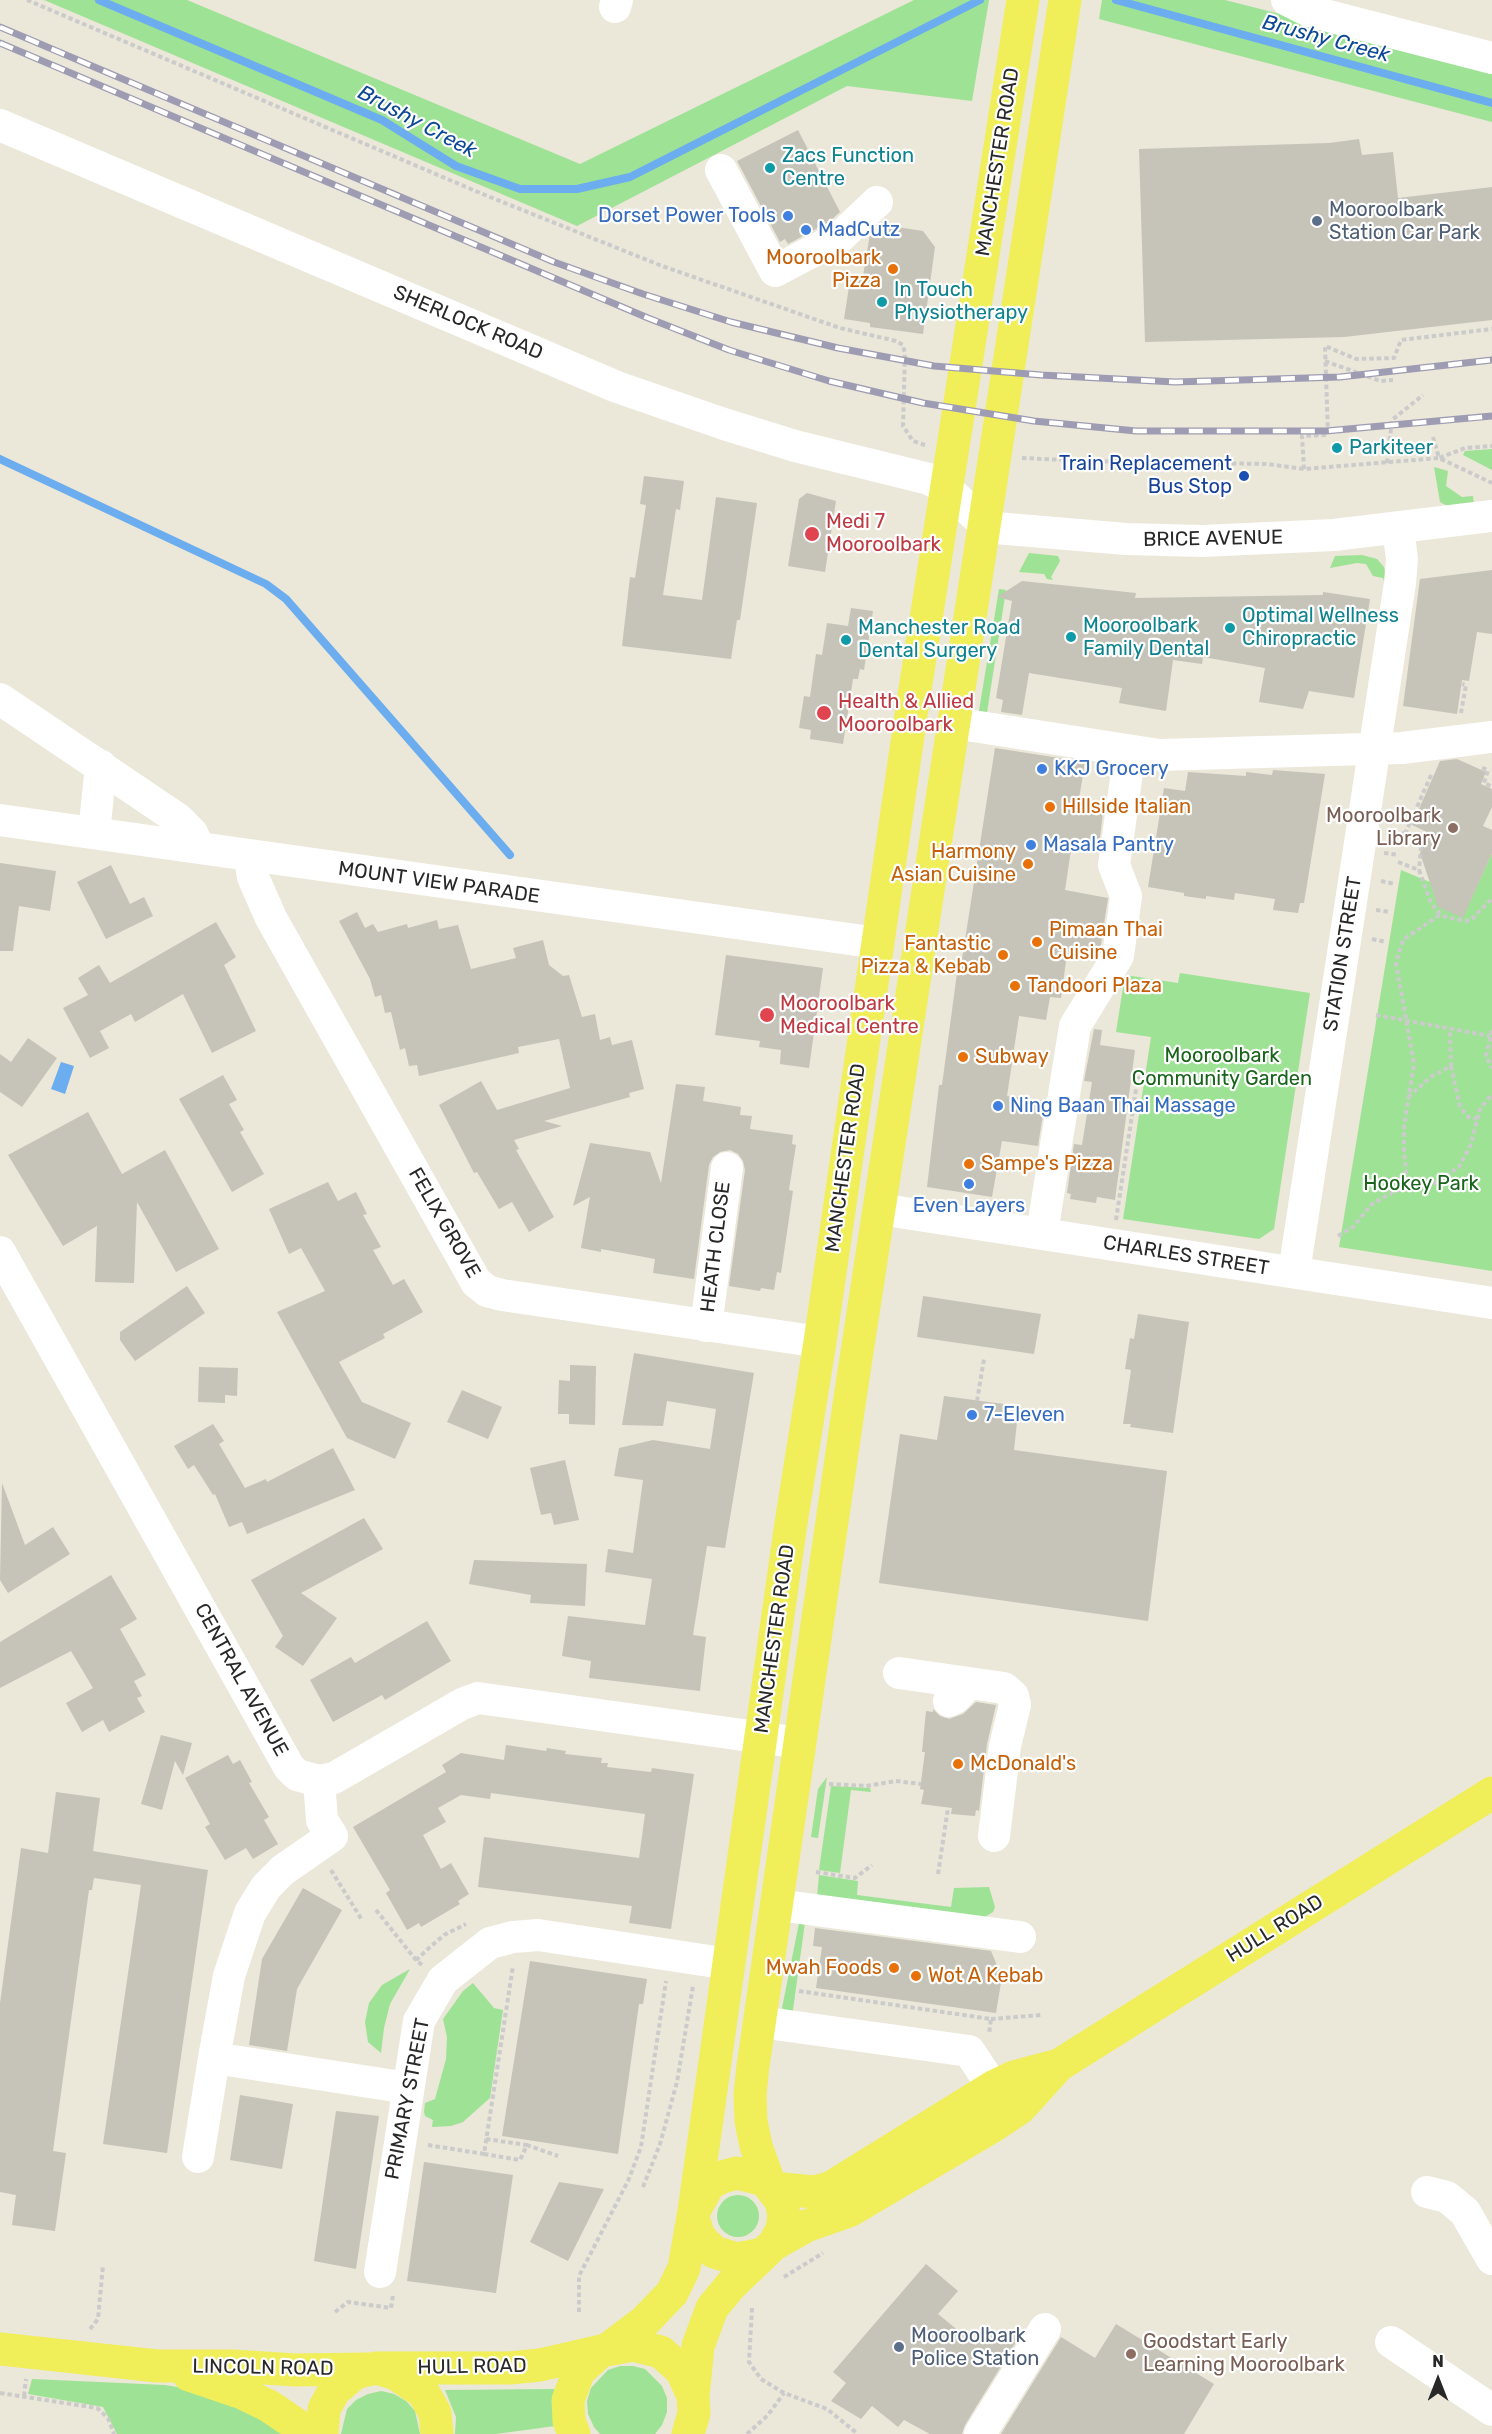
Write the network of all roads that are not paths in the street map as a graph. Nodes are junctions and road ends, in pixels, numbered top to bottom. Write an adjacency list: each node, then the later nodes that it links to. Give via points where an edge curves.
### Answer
1 (1023, 0): 8 (main road, MANCHESTER ROAD)
2 (1065, 0): 10 (main road, MANCHESTER ROAD)
3 (1287, 0): 4 (street, via 1309,11)
4 (1492, 58)
5 (0, 125): 8 (street, SHERLOCK ROAD, via 617,387 795,446 914,474)
6 (721, 170): 7 (street, via 775,271 840,237)
7 (877, 202)
8 (947, 489): 10 (street, BRICE AVENUE); 13 (main road, MANCHESTER ROAD)
9 (1492, 516): 11 (street, BRICE AVENUE)
10 (985, 523): 11 (street, BRICE AVENUE, via 1009,530 1161,541 1270,539); 14 (main road, MANCHESTER ROAD)
11 (1398, 528): 16 (street, STATION STREET, via 1402,568)
12 (0, 699): 18 (street)
13 (911, 715): 14 (main road); 23 (main road, MANCHESTER ROAD)
14 (954, 723): 17 (street); 26 (main road, MANCHESTER ROAD)
15 (1492, 737): 16 (street)
16 (1374, 748): 17 (street, via 1159,755); 29 (street, STATION STREET)
17 (1130, 751): 27 (street, via 1114,865 1126,896 1118,956 1075,1026)
18 (101, 766): 20 (street); 21 (street, via 178,819 192,833)
19 (0, 820): 20 (street, MOUNT VIEW PARADE)
20 (94, 833): 21 (street, MOUNT VIEW PARADE)
21 (199, 848): 22 (street, MOUNT VIEW PARADE)
22 (249, 855): 23 (street, MOUNT VIEW PARADE); 31 (street, FELIX GROVE, via 253,877 272,918 476,1282 501,1295)
23 (878, 943): 25 (main road, MANCHESTER ROAD)
24 (727, 1168): 31 (street, HEATH CLOSE)
25 (840, 1202): 26 (main road); 32 (main road, MANCHESTER ROAD)
26 (879, 1209): 27 (street, CHARLES STREET); 35 (main road, MANCHESTER ROAD)
27 (1042, 1233): 29 (street, CHARLES STREET)
28 (0, 1252): 36 (street, CENTRAL AVENUE, via 289,1767 297,1775)
29 (1294, 1272): 30 (street, CHARLES STREET)
30 (1492, 1303)
31 (706, 1326): 32 (street, FELIX GROVE)
32 (820, 1342): 34 (main road, MANCHESTER ROAD)
33 (899, 1673): 38 (street, via 959,1692 1004,1688 1012,1695 1015,1705 1005,1746)
34 (761, 1738): 35 (street); 36 (street, via 478,1698 346,1773); 41 (main road, MANCHESTER ROAD)
35 (800, 1743): 39 (main road, MANCHESTER ROAD)
36 (319, 1781): 43 (street, via 322,1820 332,1836 283,1870 266,1887 250,1913 230,1976)
37 (1492, 1793): 44 (main road, HULL ROAD)
38 (994, 1836)
39 (777, 1905): 40 (street); 42 (main road, MANCHESTER ROAD)
40 (1020, 1937)
41 (729, 1964): 46 (street, PRIMARY STREET, via 538,1935 490,1943 440,1983 428,2003 419,2021); 51 (main road, MANCHESTER ROAD)
42 (760, 2022): 45 (street, via 969,2051); 49 (main road, MANCHESTER ROAD, via 750,2094 751,2121)
43 (214, 2058): 46 (street); 47 (street)
44 (1059, 2065): 45 (main road, HULL ROAD); 48 (main road, HULL ROAD, via 1020,2108)
45 (993, 2087): 48 (main road, HULL ROAD)
46 (408, 2088): 54 (street, PRIMARY STREET)
47 (198, 2157)
48 (865, 2185): 49 (main road, HULL ROAD, via 819,2191); 53 (main road, HULL ROAD, via 843,2214 806,2226)
49 (772, 2187): 51 (main road, HULL ROAD, via 752,2175 729,2175 709,2184); 53 (main road, HULL ROAD, via 784,2215)
50 (1427, 2192): 52 (street, via 1447,2197 1465,2212)
51 (694, 2214): 53 (main road, HULL ROAD, via 699,2237 714,2252 736,2259); 58 (main road, HULL ROAD, via 684,2268 672,2293 644,2322)
52 (1492, 2259)
53 (771, 2260): 62 (main road, HULL ROAD, via 731,2285 712,2308 698,2346)
54 (380, 2272)
55 (1045, 2329): 68 (street)
56 (1391, 2342): 61 (street)
57 (0, 2349): 59 (main road, LINCOLN ROAD)
58 (604, 2350): 60 (main road, HULL ROAD, via 510,2368); 62 (main road, via 633,2345 661,2352 682,2372); 66 (main road, via 586,2363 570,2390 568,2411)
59 (158, 2366): 60 (main road, LINCOLN ROAD); 63 (main road, LINCOLN ROAD, via 242,2393)
60 (372, 2368): 64 (main road, via 350,2376 334,2391 324,2409); 65 (main road, via 396,2374 423,2392 435,2413)
61 (1492, 2410)
62 (692, 2411): 67 (main road)
63 (310, 2434)
64 (322, 2434)
65 (437, 2434)
66 (574, 2434)
67 (710, 2434)
68 (980, 2434)

